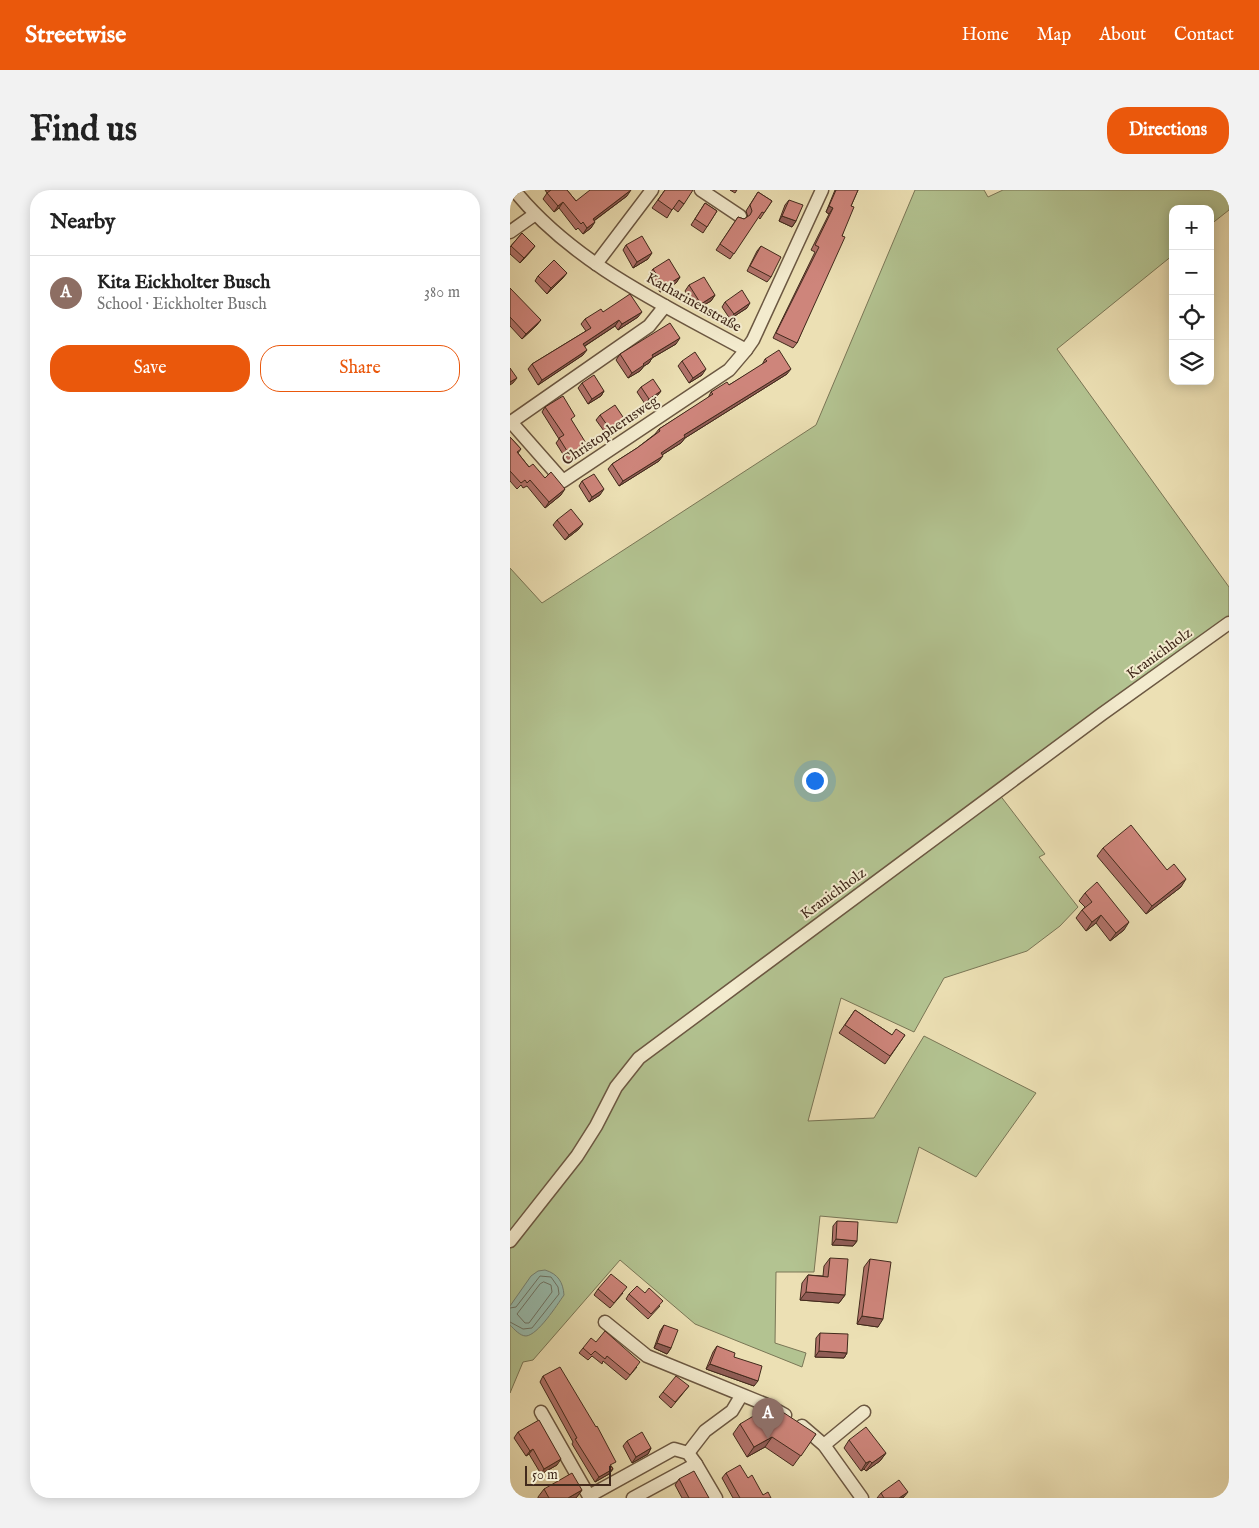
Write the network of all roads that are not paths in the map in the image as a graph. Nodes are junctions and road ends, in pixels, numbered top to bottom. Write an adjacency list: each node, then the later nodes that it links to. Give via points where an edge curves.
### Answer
1 (514, 190): 5 (street, Katharinenstraße)
2 (652, 190): 8 (street)
3 (701, 190): 6 (street)
4 (822, 190): 10 (street, Katharinenstraße)
5 (534, 215): 7 (street); 8 (street, Katharinenstraße)
6 (740, 216)
7 (510, 232)
8 (596, 264): 9 (street, Katharinenstraße)
9 (665, 306): 10 (street, Katharinenstraße); 10 (street, Christopherusweg, via 649,326 511,422 563,481 729,370)
10 (746, 350)
11 (1229, 623): 12 (street, Kranichholz, via 639,1058 616,1087 576,1156)
12 (510, 1241)
13 (606, 1322): 14 (street, via 647,1356)
14 (741, 1396): 17 (street, via 767,1405 798,1422); 18 (street, via 732,1412 705,1431)
15 (541, 1412): 20 (street)
16 (864, 1412): 17 (street)
17 (824, 1445): 23 (street)
18 (688, 1453): 19 (street); 20 (street, via 674,1450)
19 (696, 1464): 21 (street); 22 (street)
20 (589, 1497)
21 (633, 1498)
22 (716, 1498)
23 (862, 1498)

